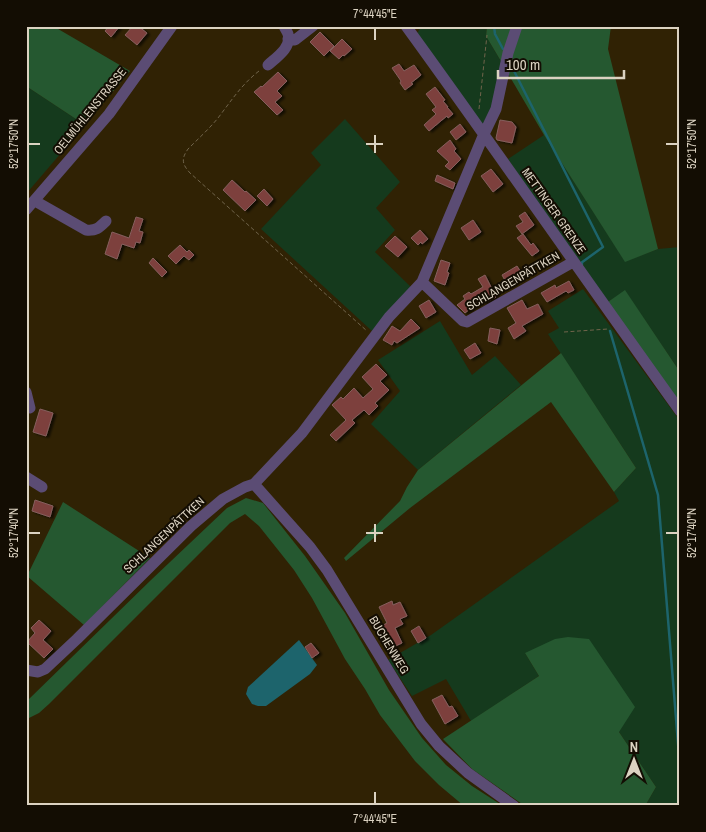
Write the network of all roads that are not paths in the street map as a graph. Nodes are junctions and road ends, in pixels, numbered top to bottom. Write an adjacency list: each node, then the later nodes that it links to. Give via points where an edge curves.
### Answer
1 (172, 26): 9 (street, OELMÜHLENSTRASSE, via 109,114)
2 (284, 26): 6 (street)
3 (312, 26): 6 (street, via 295,40)
4 (406, 26): 8 (street, METTINGER GRENZE)
5 (517, 26): 8 (street, SCHLANGENPÄTTKEN, via 496,109)
6 (288, 39): 7 (street, via 283,51)
7 (268, 65)
8 (481, 129): 12 (street, METTINGER GRENZE); 13 (street, SCHLANGENPÄTTKEN)
9 (35, 201): 10 (street, OELMÜHLENSTRASSE); 11 (street, via 86,230 98,229)
10 (26, 210)
11 (106, 221)
12 (573, 262): 13 (street, SCHLANGENPÄTTKEN, via 467,322); 16 (street, METTINGER GRENZE)
13 (422, 282): 18 (street, SCHLANGENPÄTTKEN, via 389,316 302,433)
14 (26, 392): 15 (street)
15 (30, 408)
16 (680, 411)
17 (26, 477): 19 (street)
18 (254, 484): 20 (street, SCHLANGENPÄTTKEN, via 223,499 191,526 45,669); 21 (street, BUCHENWEG, via 327,570 421,724 468,773)
19 (42, 487)
20 (32, 671)
21 (514, 806)

